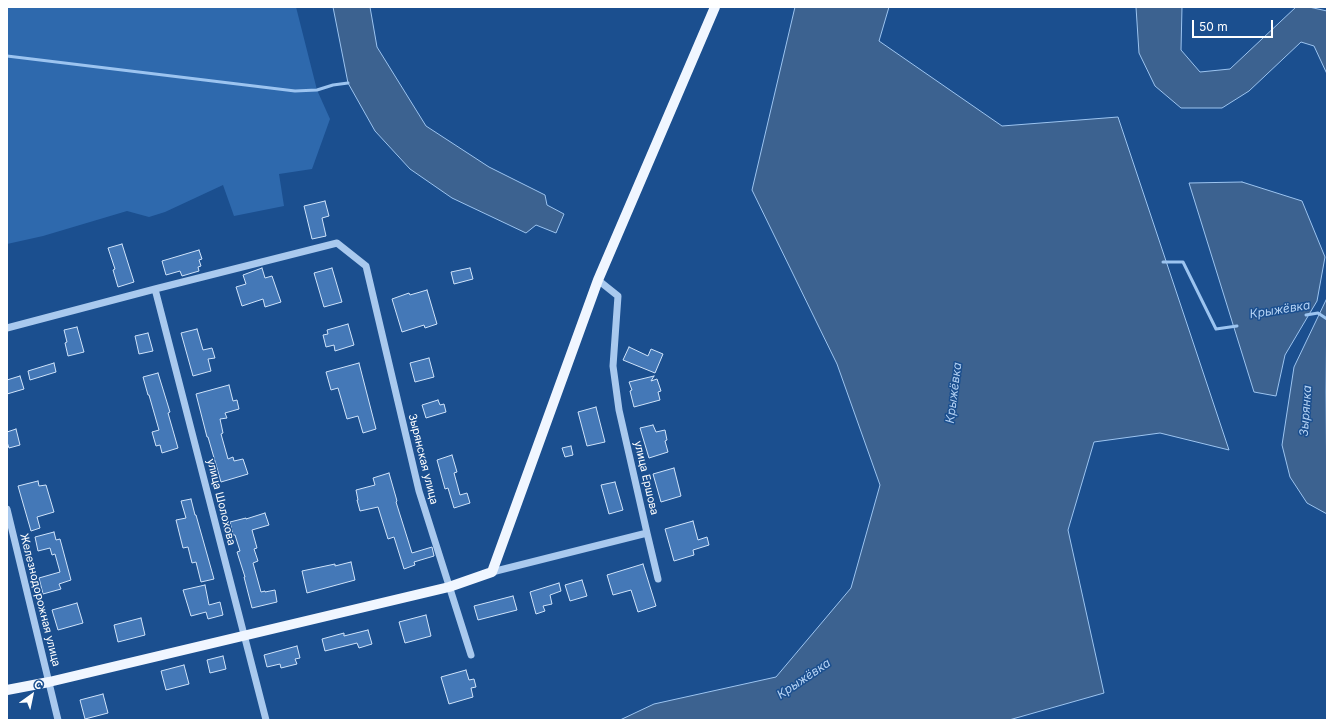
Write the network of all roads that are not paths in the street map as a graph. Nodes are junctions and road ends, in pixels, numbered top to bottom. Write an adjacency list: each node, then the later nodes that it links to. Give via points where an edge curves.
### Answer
1 (715, 7): 2 (main road)
2 (598, 280): 6 (street, улица Ершова, via 618,296 612,366 619,410); 7 (main road)
3 (155, 289): 4 (street); 9 (street, Зырянская улица, via 337,243 366,266 419,491); 10 (street, улица Шолохова)
4 (7, 328)
5 (7, 509): 12 (street, Железнодорожная улица)
6 (647, 533): 7 (street); 8 (street)
7 (492, 572): 9 (main road)
8 (658, 579)
9 (449, 588): 10 (main road); 11 (street, Зырянская улица)
10 (245, 636): 12 (main road); 15 (street, улица Шолохова)
11 (471, 655)
12 (49, 682): 13 (main road); 14 (street, Железнодорожная улица)
13 (7, 690)
14 (58, 720)
15 (266, 720)

